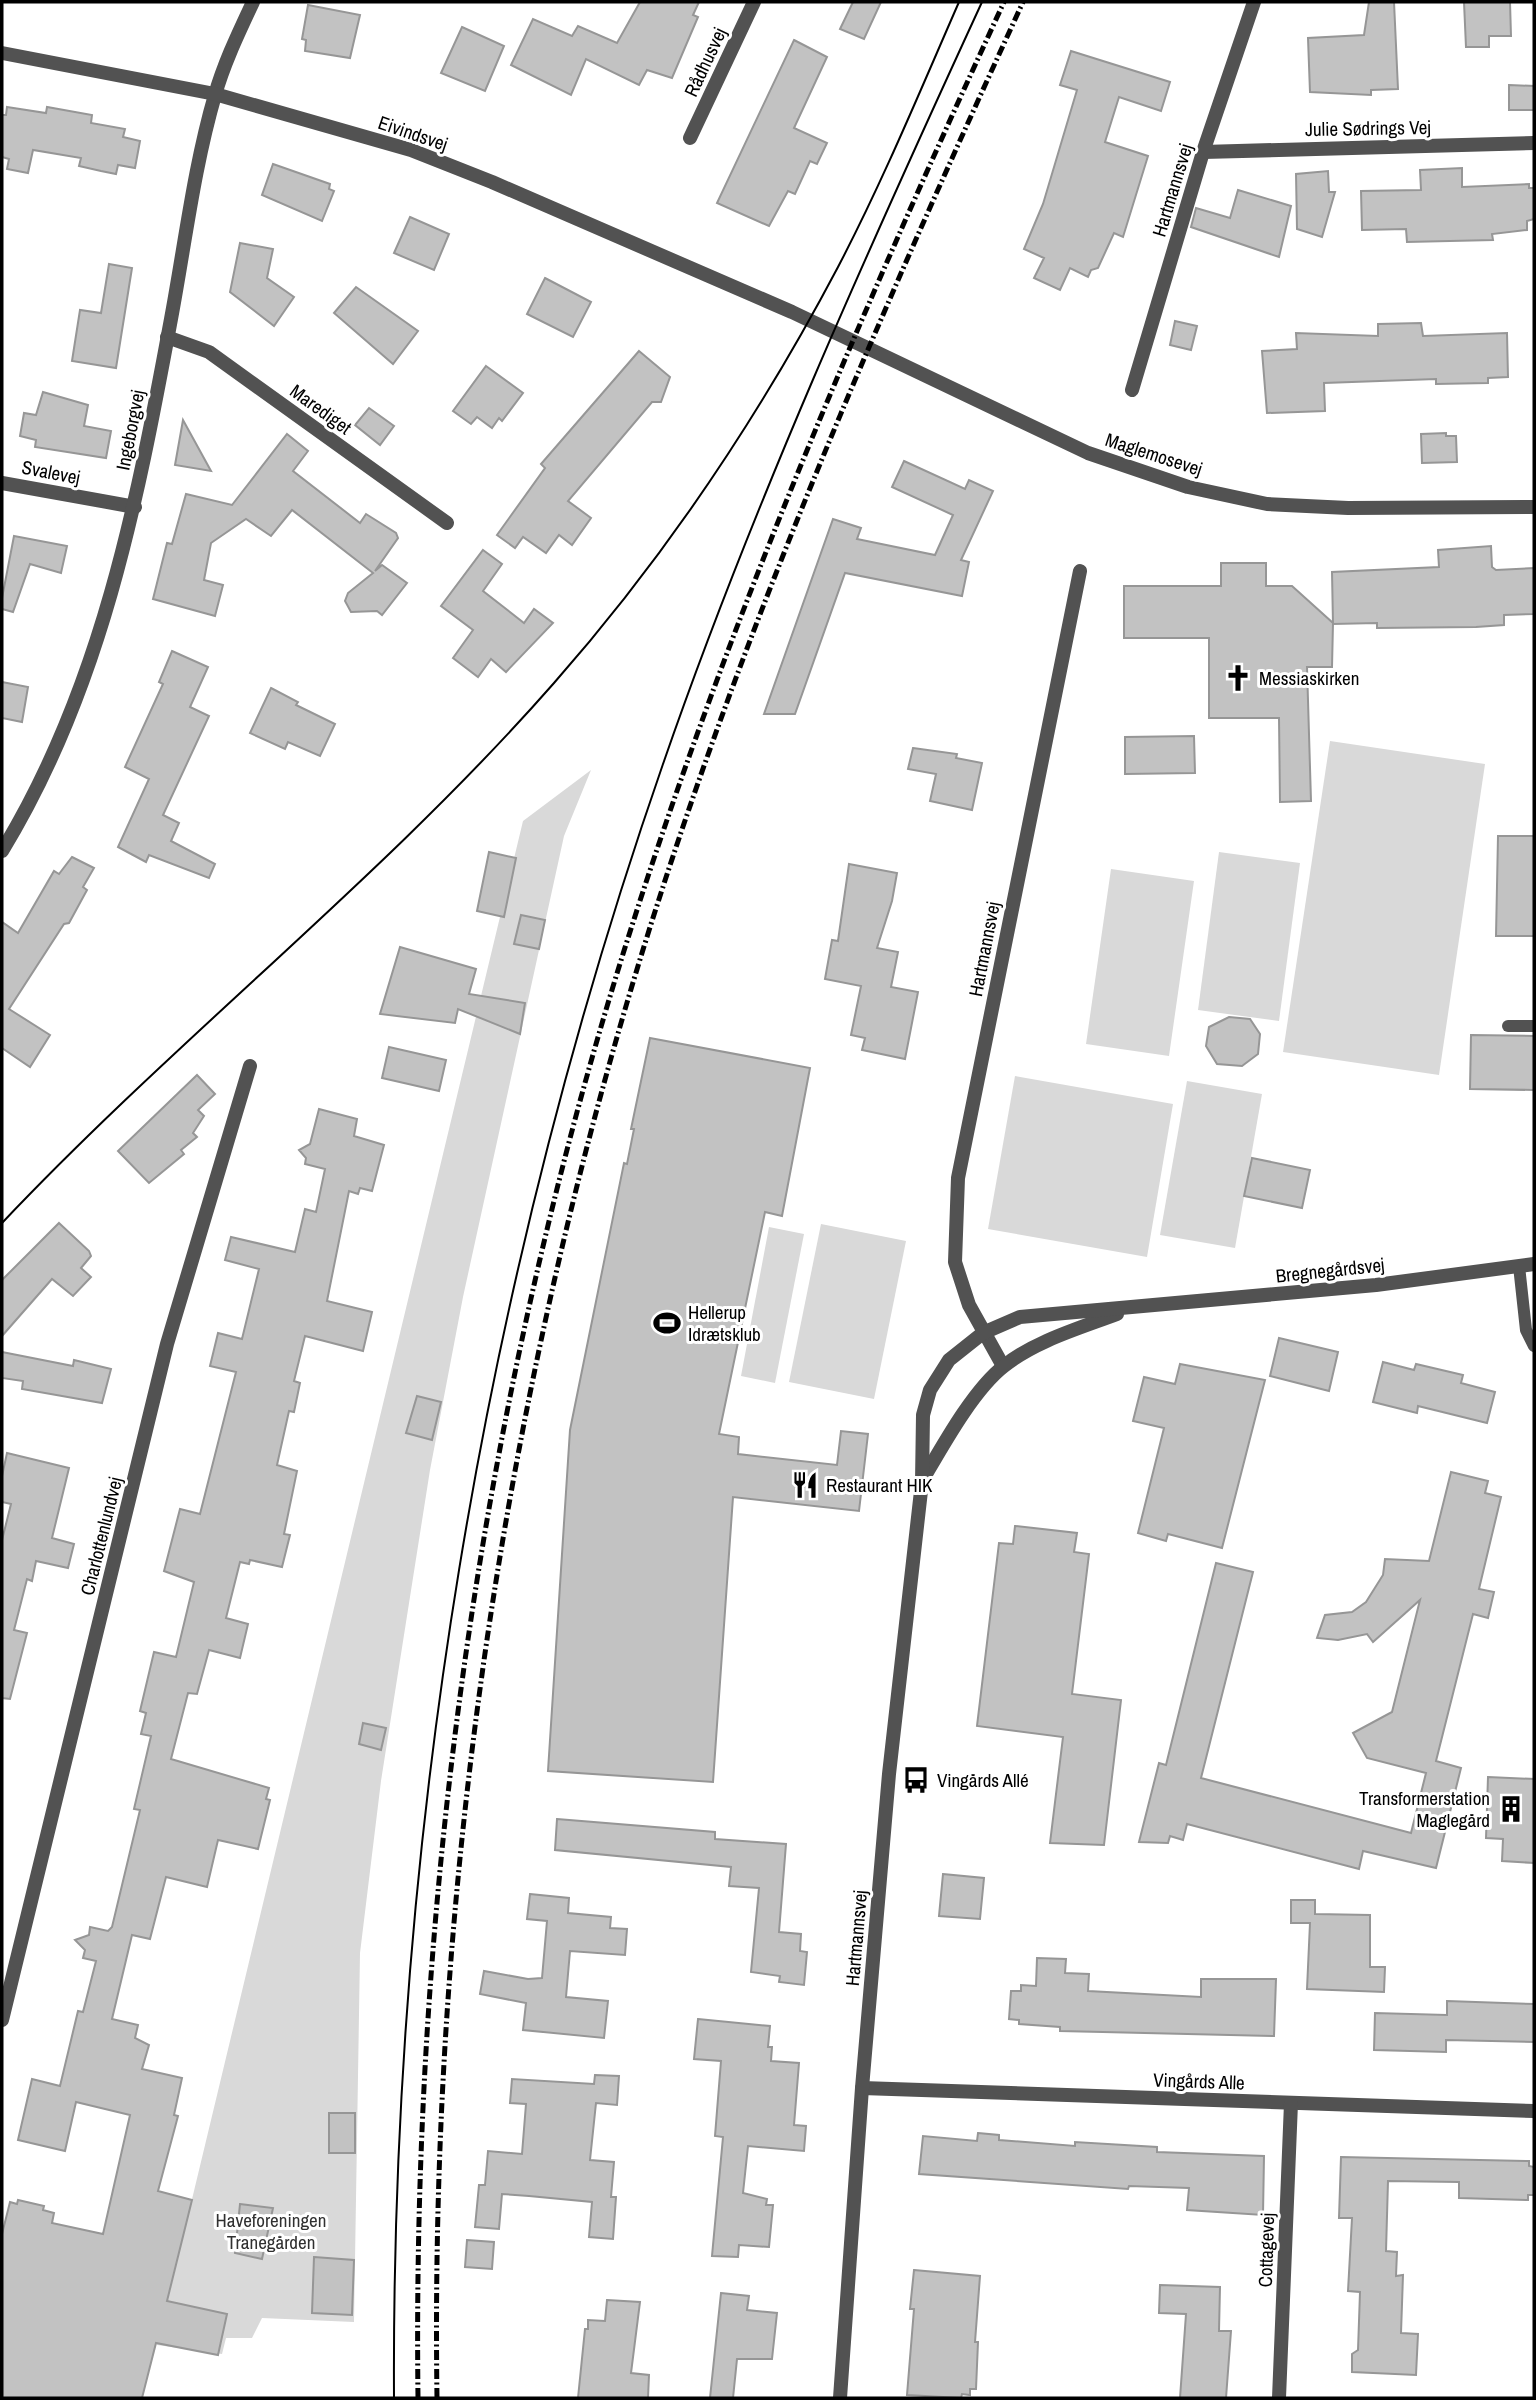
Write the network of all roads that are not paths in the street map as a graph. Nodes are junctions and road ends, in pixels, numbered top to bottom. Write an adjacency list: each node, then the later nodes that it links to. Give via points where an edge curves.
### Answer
1 (253, 2): 5 (street, Ingeborgvej)
2 (754, 2): 6 (street, Rådhusvej)
3 (1254, 2): 8 (street, Hartmannsvej)
4 (2, 53): 5 (street, Eivindsvej)
5 (215, 94): 9 (street, Eivindsvej, via 411,150); 10 (street, Ingeborgvej)
6 (690, 138)
7 (1534, 143): 8 (street, Julie Sødrings Vej)
8 (1203, 152): 11 (street, Hartmannsvej)
9 (792, 312): 14 (street, Maglemosevej, via 1088,453 1188,488 1267,504)
10 (167, 337): 13 (street, Ingeborgvej); 15 (street, Marediget, via 209,352)
11 (1132, 390)
12 (2, 483): 13 (street, Svalevej)
13 (135, 507): 17 (street, Ingeborgvej, via 101,633 79,692 27,809)
14 (1534, 507)
15 (447, 523)
16 (1080, 571): 24 (street, Hartmannsvej, via 958,1178 955,1262)
17 (2, 851)
18 (1508, 1026): 19 (lane)
19 (1534, 1026)
20 (250, 1066): 28 (street, Charlottenlundvej, via 167,1344)
21 (1534, 1264): 22 (street, Bregnegårdsvej)
22 (1519, 1266): 23 (street, Bregnegårdsvej); 25 (lane, via 1526,1330)
23 (1129, 1309): 24 (street, Hartmannsvej, via 1020,1317); 26 (street, Hartmannsvej, via 1058,1337)
24 (983, 1333): 26 (street, Hartmannsvej); 27 (street, Hartmannsvej, via 949,1360 930,1390 923,1415)
25 (1534, 1346)
26 (1003, 1366): 27 (street, Hartmannsvej, via 959,1418)
27 (922, 1482): 29 (street, Hartmannsvej, via 889,1774)
28 (2, 2020)
29 (862, 2088): 30 (street, Vingårds Alle); 32 (street, Hartmannsvej)
30 (1291, 2103): 31 (street, Vingårds Alle); 33 (street, Cottagevej)
31 (1534, 2112)
32 (840, 2398)
33 (1279, 2398)

